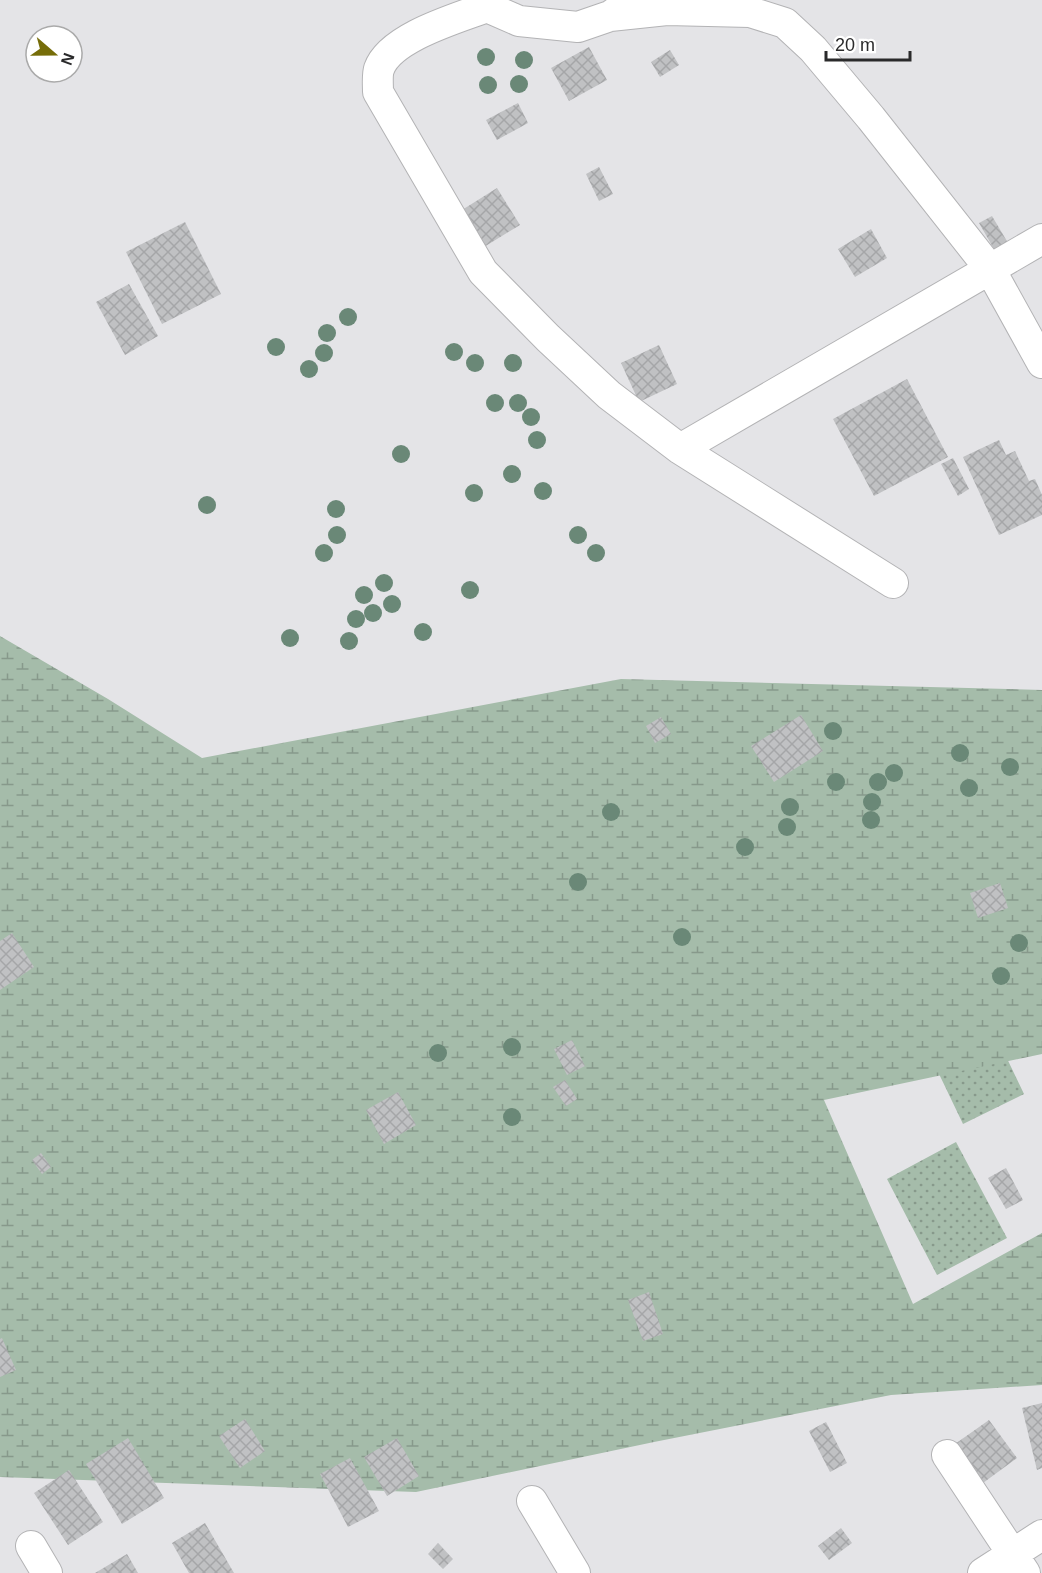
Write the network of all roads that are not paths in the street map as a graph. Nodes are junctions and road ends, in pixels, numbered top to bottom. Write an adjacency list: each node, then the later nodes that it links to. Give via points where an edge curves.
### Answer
1 (699, 0): 4 (street)
2 (485, 3): 3 (street, via 519,21 578,27); 8 (street, via 418,33 390,51 379,69 378,92 483,272 609,395)
3 (622, 8): 4 (street)
4 (667, 10): 6 (street, via 750,12 785,23 813,49 871,118)
5 (1042, 238): 6 (street)
6 (990, 269): 7 (street); 8 (street)
7 (1042, 363)
8 (680, 449): 9 (street)
9 (893, 583)
10 (947, 1455): 14 (street)
11 (532, 1501): 16 (street)
12 (1042, 1534): 14 (street)
13 (31, 1546): 15 (street)
14 (1019, 1564): 17 (street)
15 (47, 1573)
16 (575, 1573)
17 (982, 1573)

